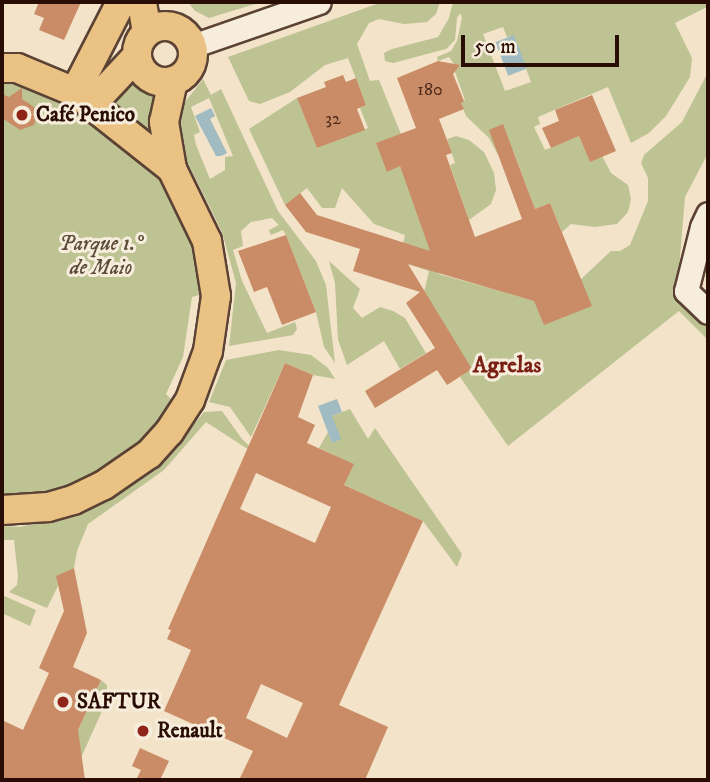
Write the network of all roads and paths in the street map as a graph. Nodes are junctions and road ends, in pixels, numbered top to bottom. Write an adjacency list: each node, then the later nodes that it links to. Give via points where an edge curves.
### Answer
1 (121, 2): 7 (main road)
2 (142, 2): 4 (main road)
3 (319, 2): 4 (street)
4 (163, 33): 6 (main road, via 192,64); 6 (main road, via 145,75 163,83); 7 (main road)
5 (7, 64): 7 (main road)
6 (173, 81): 8 (main road, via 164,122)
7 (84, 98): 8 (main road)
8 (172, 169): 11 (main road, via 207,241 216,285 208,351 190,400 149,454 104,485 48,507)
9 (708, 214): 10 (street, via 686,291)
10 (708, 312)
11 (2, 510)

